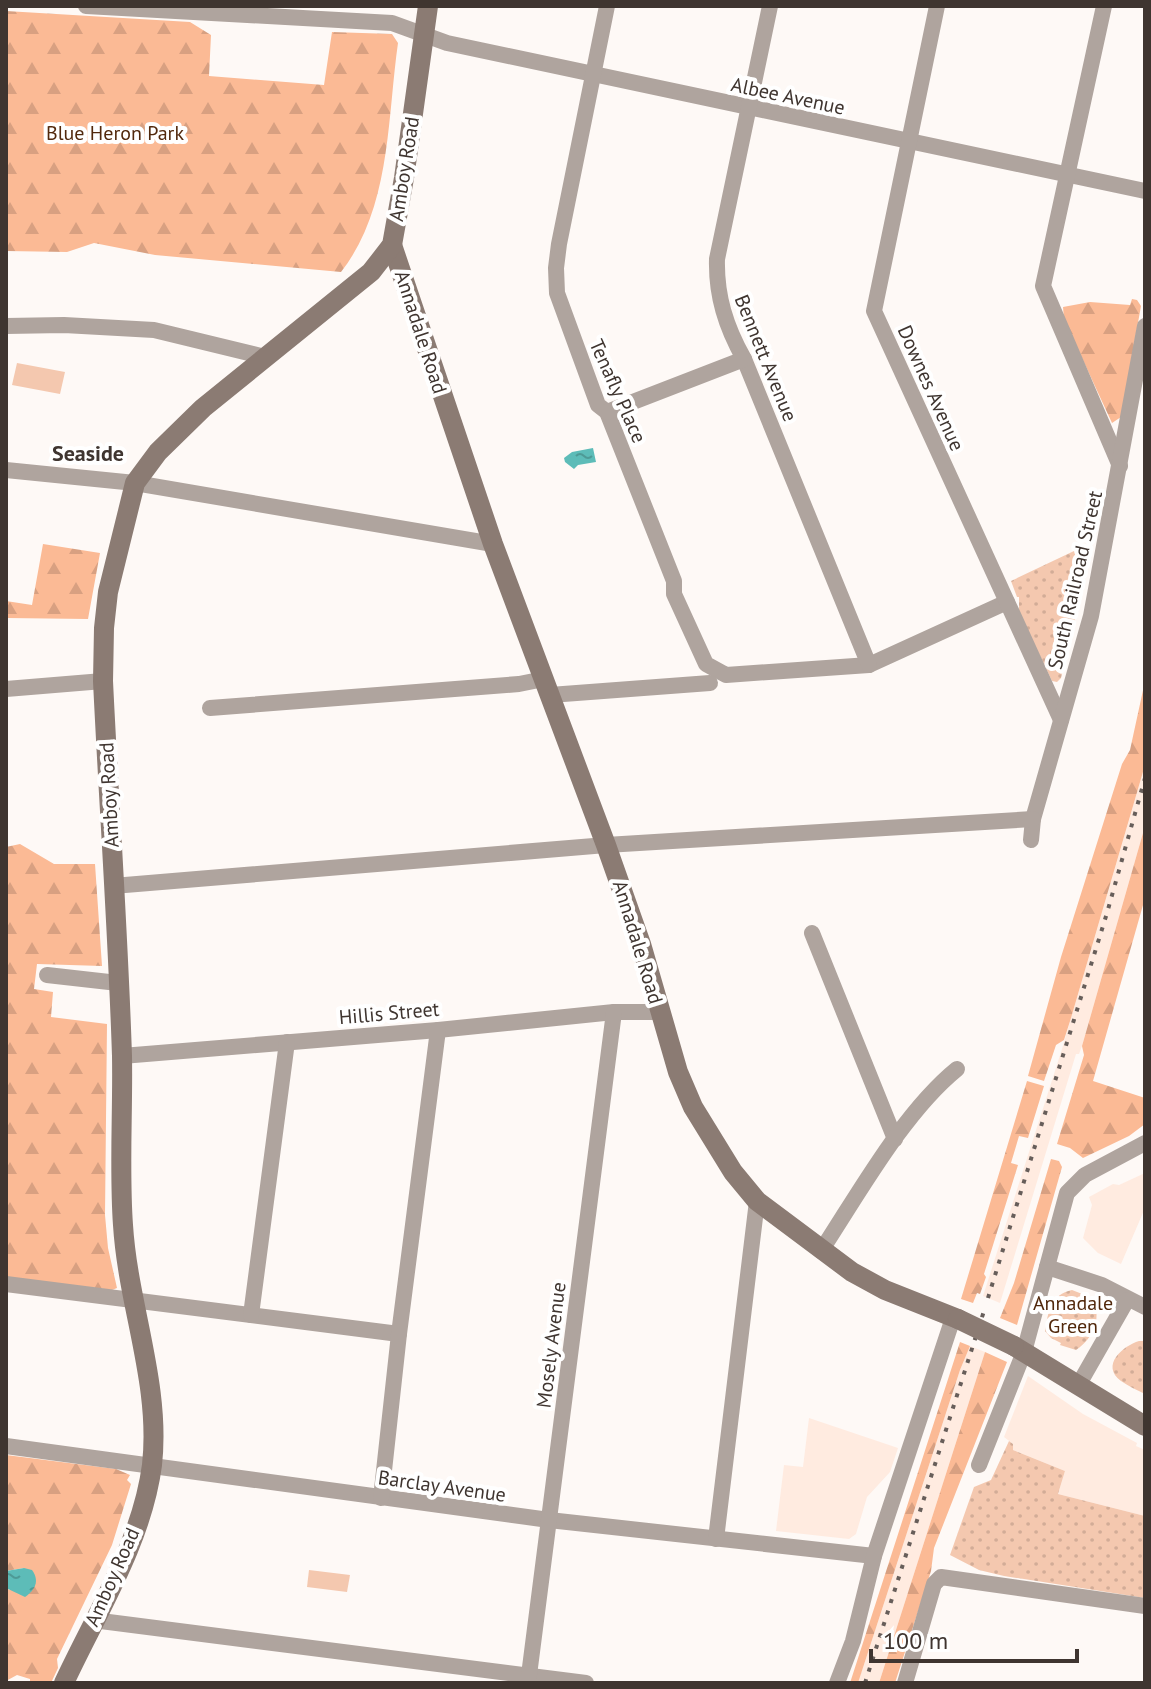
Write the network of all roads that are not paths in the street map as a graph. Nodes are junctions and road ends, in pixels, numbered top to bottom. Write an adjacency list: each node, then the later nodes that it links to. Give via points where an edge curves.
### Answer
1 (86, 6): 7 (street, Albee Avenue, via 392,23)
2 (428, 6): 7 (main road, Amboy Road)
3 (607, 6): 8 (street, Tenafly Place)
4 (770, 6): 9 (street, Bennett Avenue)
5 (937, 6): 10 (street, Downes Avenue)
6 (1104, 6): 11 (street)
7 (424, 33): 8 (street, Albee Avenue, via 447,43); 13 (main road, Amboy Road)
8 (592, 74): 9 (street, Albee Avenue); 18 (street, Tenafly Place, via 556,268 557,293 598,405)
9 (749, 108): 10 (street, Albee Avenue); 17 (street, Bennett Avenue, via 717,259 724,316)
10 (908, 142): 11 (street, Albee Avenue); 23 (street, Downes Avenue, via 874,311)
11 (1068, 175): 12 (street, Albee Avenue); 19 (street, via 1043,286)
12 (1145, 191)
13 (392, 245): 16 (main road, Amboy Road, via 371,272); 22 (main road, Annadale Road)
14 (6, 326): 16 (street, via 154,330)
15 (1145, 326): 19 (street, South Railroad Street)
16 (265, 357): 21 (main road, Amboy Road, via 187,423)
17 (744, 359): 18 (street); 24 (street, Bennett Avenue)
18 (607, 412): 25 (street, Tenafly Place, via 674,581 674,594)
19 (1120, 468): 30 (street, South Railroad Street, via 1091,616)
20 (6, 470): 21 (street)
21 (135, 483): 22 (street); 26 (main road, Amboy Road, via 108,592)
22 (493, 544): 27 (main road, Annadale Road)
23 (1007, 602): 24 (street); 30 (street, Downes Avenue)
24 (869, 665): 25 (street)
25 (718, 679): 27 (street)
26 (103, 681): 28 (street); 34 (main road, Amboy Road)
27 (547, 687): 29 (street, via 519,684); 33 (main road, Annadale Road)
28 (6, 689)
29 (210, 708)
30 (1061, 720): 31 (street, South Railroad Street)
31 (1033, 819): 32 (street, South Railroad Street); 33 (street)
32 (1031, 840)
33 (606, 845): 34 (street); 39 (main road, Annadale Road)
34 (113, 886): 37 (main road, Amboy Road)
35 (812, 933): 44 (street)
36 (47, 975): 37 (street)
37 (118, 983): 42 (main road, Amboy Road)
38 (614, 1012): 39 (street, Hillis Street); 40 (street, Hillis Street); 63 (street, Mosely Avenue)
39 (660, 1012): 46 (main road, Annadale Road, via 693,1107)
40 (438, 1030): 41 (street, Hillis Street); 55 (street)
41 (287, 1042): 42 (street, Hillis Street); 53 (street)
42 (122, 1056): 50 (main road, Amboy Road, via 121,1199)
43 (957, 1069): 44 (street)
44 (895, 1139): 47 (street)
45 (1145, 1143): 48 (street, via 1074,1183)
46 (757, 1201): 47 (main road, Annadale Road); 64 (street)
47 (821, 1251): 54 (main road, Annadale Road, via 885,1290)
48 (1047, 1267): 51 (street, via 1097,1283); 56 (street)
49 (6, 1284): 50 (street)
50 (134, 1300): 53 (street); 61 (main road, Amboy Road, via 153,1401)
51 (1127, 1300): 52 (street); 57 (street)
52 (1145, 1307)
53 (251, 1315): 55 (street)
54 (955, 1318): 56 (main road, Annadale Road, bridge); 65 (street)
55 (399, 1334): 62 (street)
56 (1019, 1349): 57 (main road, Annadale Road); 60 (street)
57 (1079, 1384): 58 (main road, Annadale Road)
58 (1145, 1426)
59 (6, 1446): 61 (street, Barclay Avenue)
60 (979, 1465)
61 (151, 1467): 62 (street, Barclay Avenue); 67 (main road, Amboy Road, via 129,1546)
62 (381, 1498): 63 (street, Barclay Avenue)
63 (549, 1520): 64 (street, Barclay Avenue); 68 (street, Mosely Avenue)
64 (716, 1539): 65 (street, Barclay Avenue)
65 (874, 1556): 71 (street)
66 (1145, 1606): 72 (street, via 946,1577 934,1584)
67 (93, 1620): 68 (street); 69 (main road, Amboy Road)
68 (528, 1680): 70 (street)
69 (64, 1683)
70 (586, 1683)
71 (837, 1683)
72 (905, 1683)

